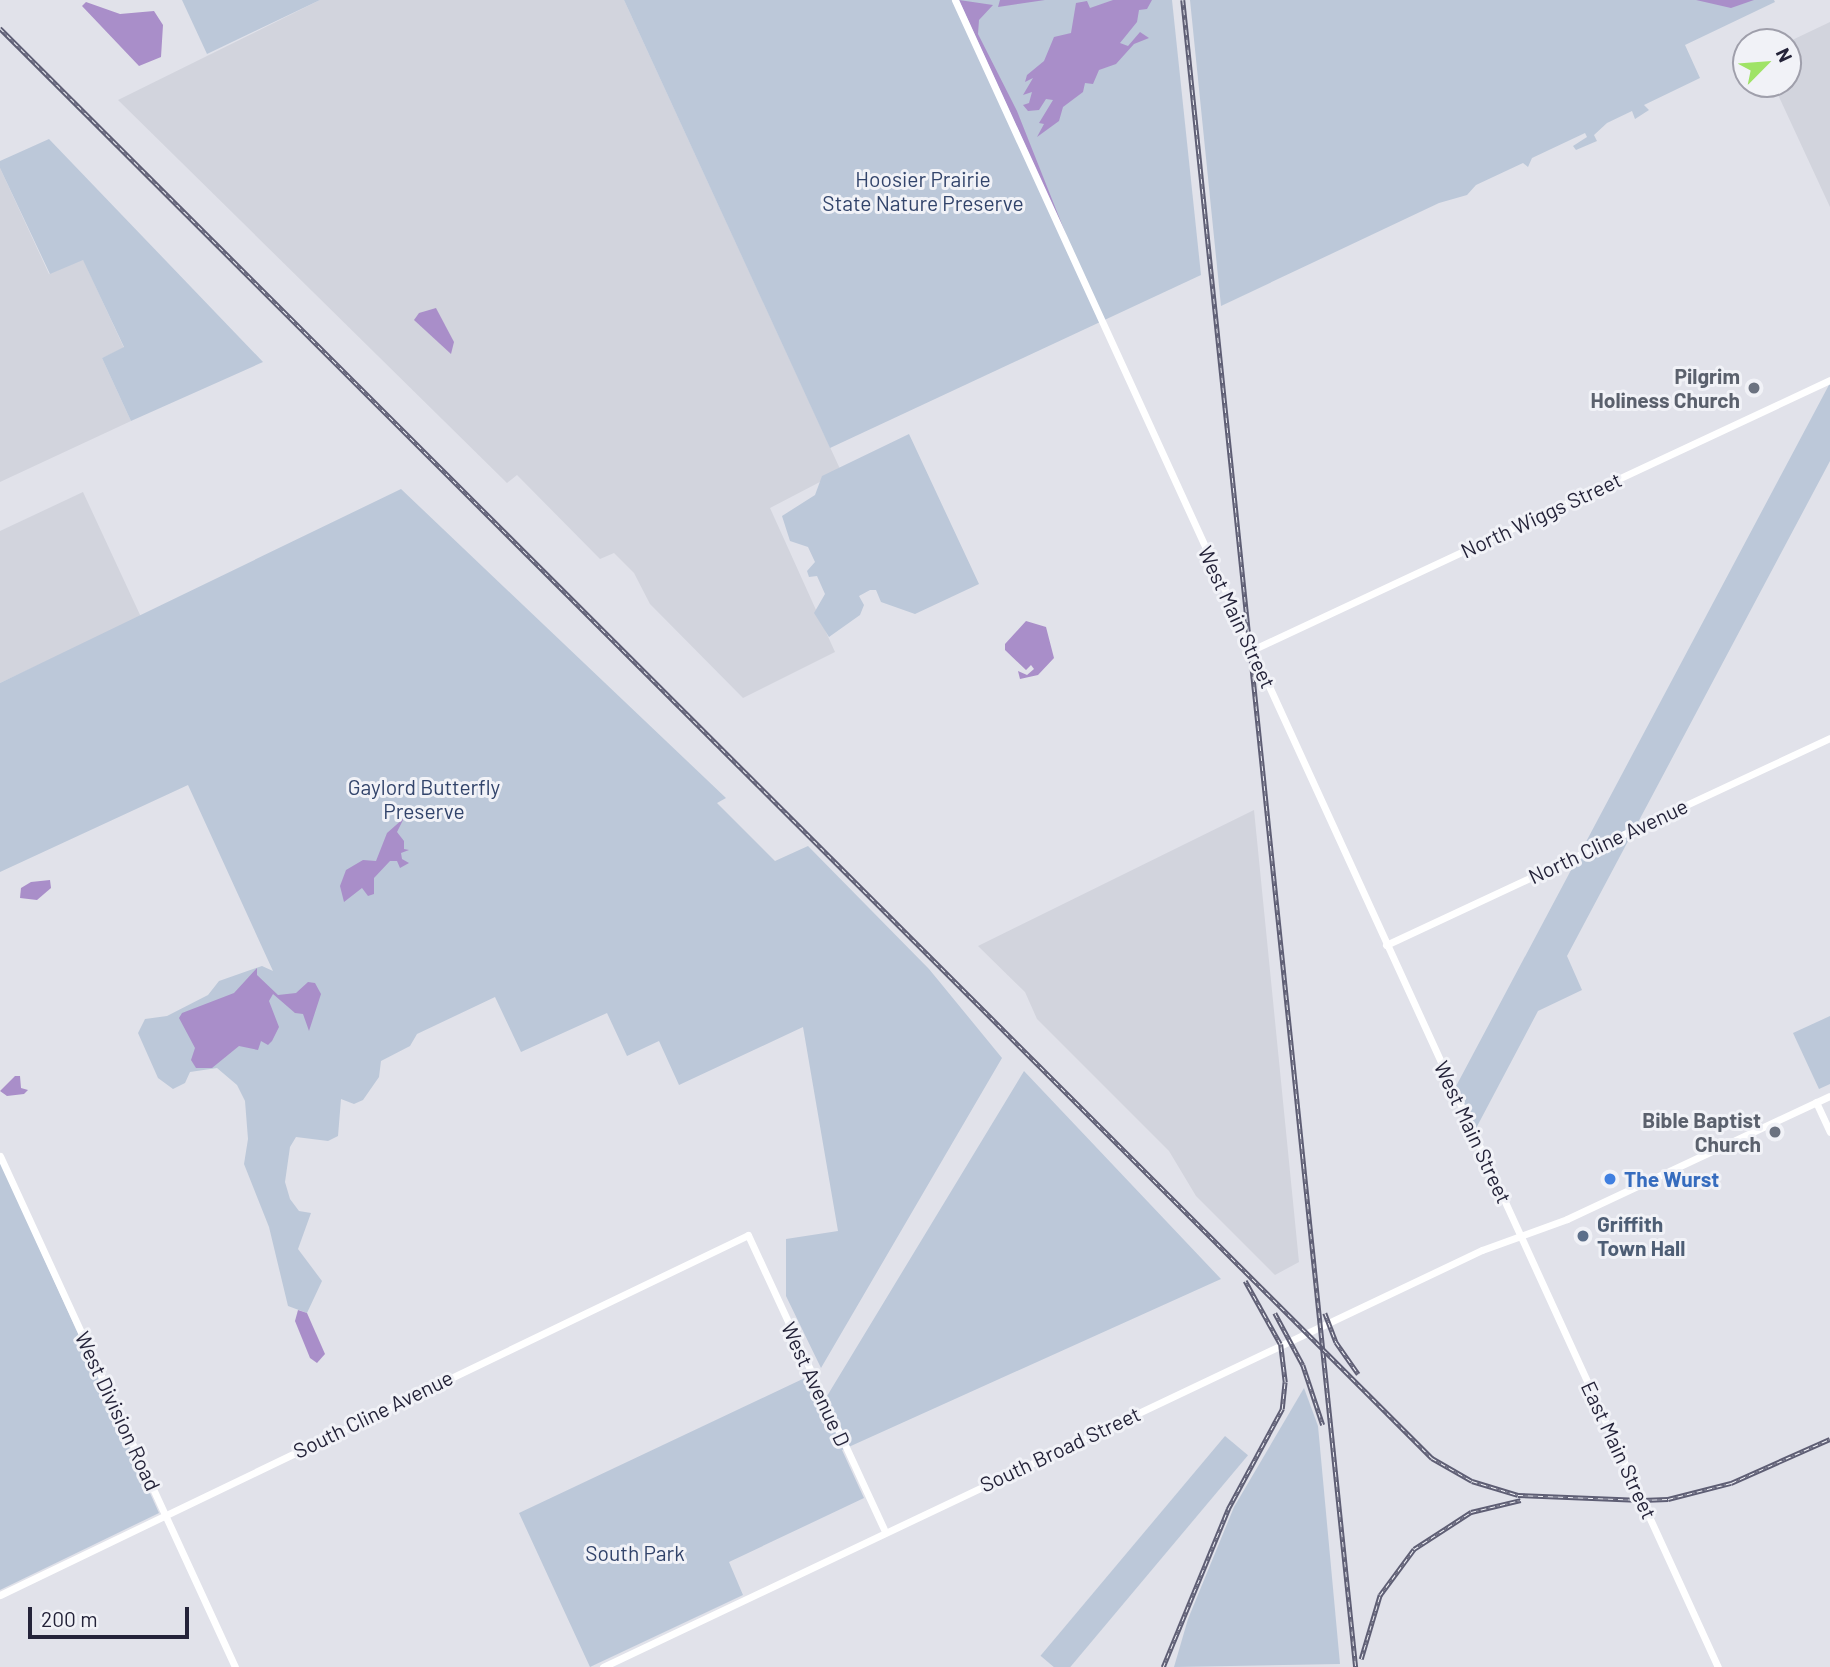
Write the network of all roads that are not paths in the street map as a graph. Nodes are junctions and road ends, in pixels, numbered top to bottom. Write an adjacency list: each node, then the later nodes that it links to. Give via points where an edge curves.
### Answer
1 (955, 0): 3 (street, West Main Street)
2 (1830, 380): 3 (street, North Wiggs Street)
3 (1252, 650): 5 (street, West Main Street)
4 (1830, 738): 5 (street, North Cline Avenue)
5 (1386, 944): 10 (street, West Main Street)
6 (1830, 1096): 7 (street, South Broad Street)
7 (1816, 1102): 8 (street); 10 (street, South Broad Street, via 1567,1219)
8 (1830, 1132)
9 (0, 1156): 12 (street, West Division Road)
10 (1518, 1233): 13 (street, South Broad Street); 17 (street, East Main Street)
11 (748, 1235): 12 (street, South Cline Avenue); 13 (street, West Avenue D)
12 (165, 1514): 14 (street, South Cline Avenue); 15 (street, West Division Road)
13 (885, 1532): 16 (street, South Broad Street)
14 (0, 1595)
15 (235, 1667)
16 (603, 1667)
17 (1718, 1667)

